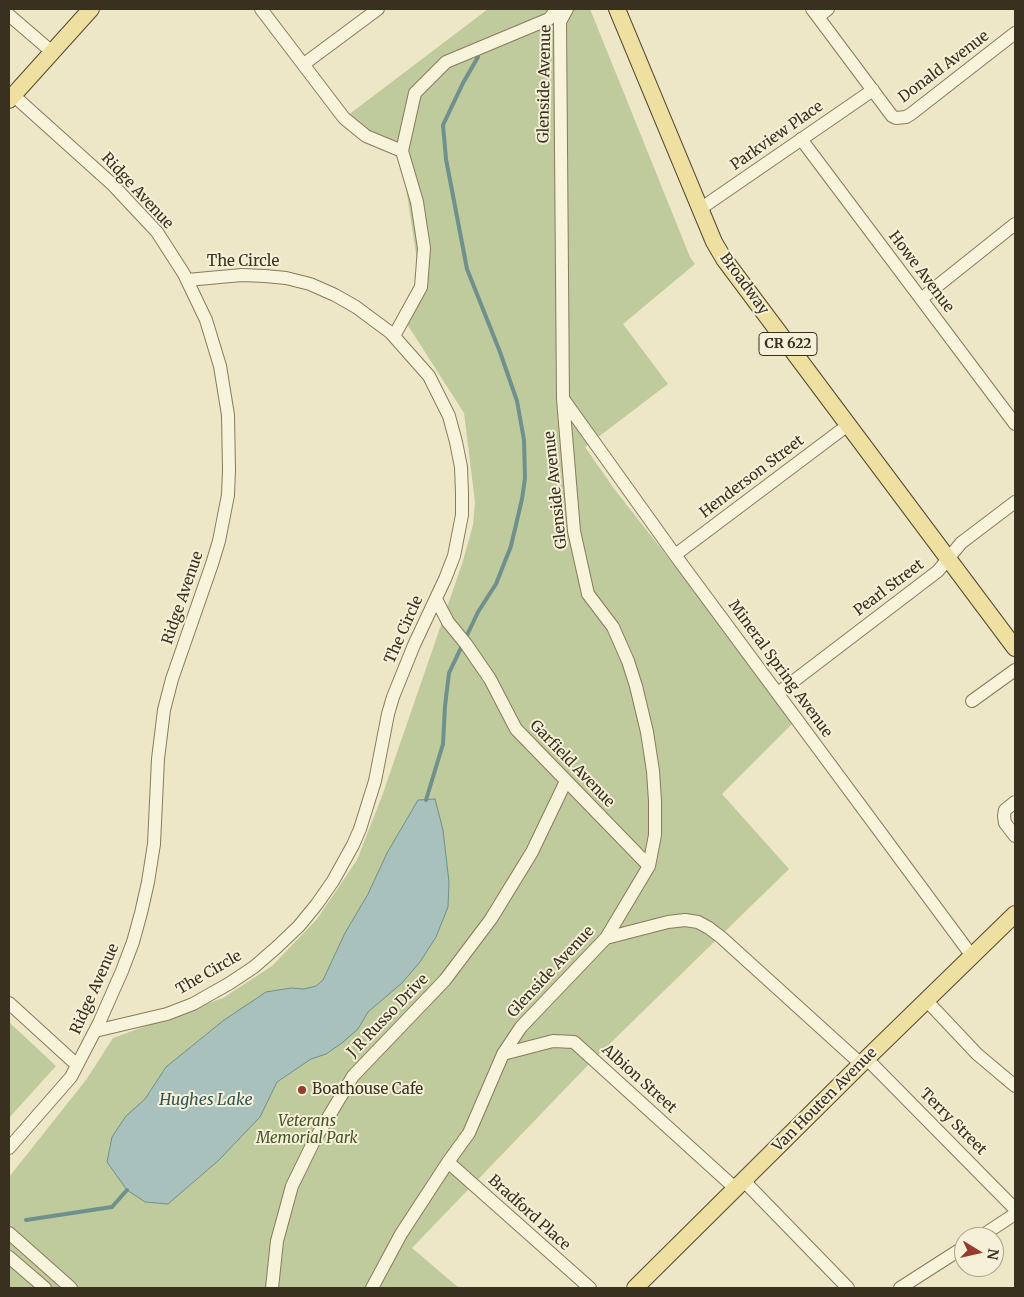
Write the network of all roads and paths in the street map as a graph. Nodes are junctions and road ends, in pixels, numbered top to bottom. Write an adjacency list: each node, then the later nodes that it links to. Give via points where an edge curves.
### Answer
1 (91, 9): 10 (main road)
2 (261, 9): 11 (street)
3 (378, 9): 11 (street)
4 (557, 9): 15 (street, via 549,19 446,62 415,93)
5 (568, 9): 21 (street, Glenside Avenue, via 560,22)
6 (617, 9): 16 (main road, Broadway / CR 622)
7 (819, 11): 12 (street, Donald Avenue)
8 (9, 14): 10 (street)
9 (1015, 34): 12 (street, Donald Avenue, via 906,117 892,116)
10 (52, 52): 13 (main road)
11 (304, 64): 15 (street, via 344,118 366,136)
12 (872, 90): 14 (street, Parkview Place)
13 (11, 97): 18 (street, Ridge Avenue, via 112,184 157,232)
14 (801, 139): 16 (street, Parkview Place); 19 (street, Howe Avenue)
15 (402, 151): 20 (street, via 417,202 424,248 421,287)
16 (700, 209): 23 (main road, Broadway / CR 622, via 724,259)
17 (1015, 224): 19 (street)
18 (187, 280): 20 (street, The Circle, via 242,275 286,278 310,284 356,307); 41 (street, Ridge Avenue, via 206,320 220,366 228,415 230,470 226,513 164,710 154,844 141,913 122,971)
19 (921, 299): 22 (street, Howe Avenue)
20 (394, 336): 27 (street, The Circle, via 429,376 439,395 449,416 461,467 462,515 454,556)
21 (563, 399): 25 (street, Mineral Spring Avenue); 35 (street, Glenside Avenue, via 574,531 588,594 613,627 636,686 647,732 655,801 655,835)
22 (1015, 424)
23 (848, 425): 25 (street, Henderson Street); 26 (main road, Broadway / CR 622)
24 (1015, 502): 26 (street, Pearl Street, via 961,543)
25 (674, 554): 30 (street, Mineral Spring Avenue)
26 (949, 558): 28 (main road, Broadway / CR 622); 30 (street, Pearl Street, via 938,571)
27 (436, 599): 32 (street, Garfield Avenue, via 448,622 490,679 516,730); 41 (street, The Circle, via 393,696 375,781 360,828 333,881 317,904 277,947 230,983 193,1004 167,1014)
28 (1015, 648)
29 (1015, 670): 31 (street)
30 (778, 693): 38 (street, Mineral Spring Avenue)
31 (972, 701)
32 (566, 781): 35 (street, Garfield Avenue); 57 (street, J R Russo Drive, via 532,852 491,919 444,980 353,1076 314,1141 292,1186 277,1240)
33 (1015, 802): 34 (street, via 1004,816)
34 (1015, 836)
35 (649, 866): 37 (street, Glenside Avenue)
36 (1015, 914): 38 (main road, Van Houten Avenue)
37 (606, 938): 42 (street, Glenside Avenue, via 521,1027); 43 (street, via 668,922 698,922 722,938)
38 (972, 956): 39 (main road, Van Houten Avenue)
39 (926, 1000): 43 (main road, Van Houten Avenue); 45 (street, via 977,1054)
40 (9, 1003): 44 (street)
41 (95, 1031): 44 (street, Ridge Avenue)
42 (503, 1054): 47 (street, Glenside Avenue, via 469,1133); 48 (street, Albion Street, via 552,1041 574,1042)
43 (864, 1061): 48 (main road, Van Houten Avenue); 49 (street, Terry Street)
44 (77, 1066): 46 (street, Ridge Avenue)
45 (1015, 1086)
46 (9, 1148)
47 (448, 1162): 58 (street, Glenside Avenue, via 401,1234); 59 (street, Bradford Place)
48 (740, 1185): 60 (main road, Van Houten Avenue); 61 (street, Albion Street)
49 (1015, 1209)
50 (1015, 1214): 51 (street)
51 (995, 1227)
52 (9, 1233): 56 (street)
53 (954, 1253): 62 (street)
54 (9, 1257): 55 (street)
55 (45, 1288)
56 (71, 1288)
57 (272, 1288)
58 (372, 1288)
59 (590, 1288)
60 (635, 1288)
61 (848, 1288)
62 (900, 1288)

